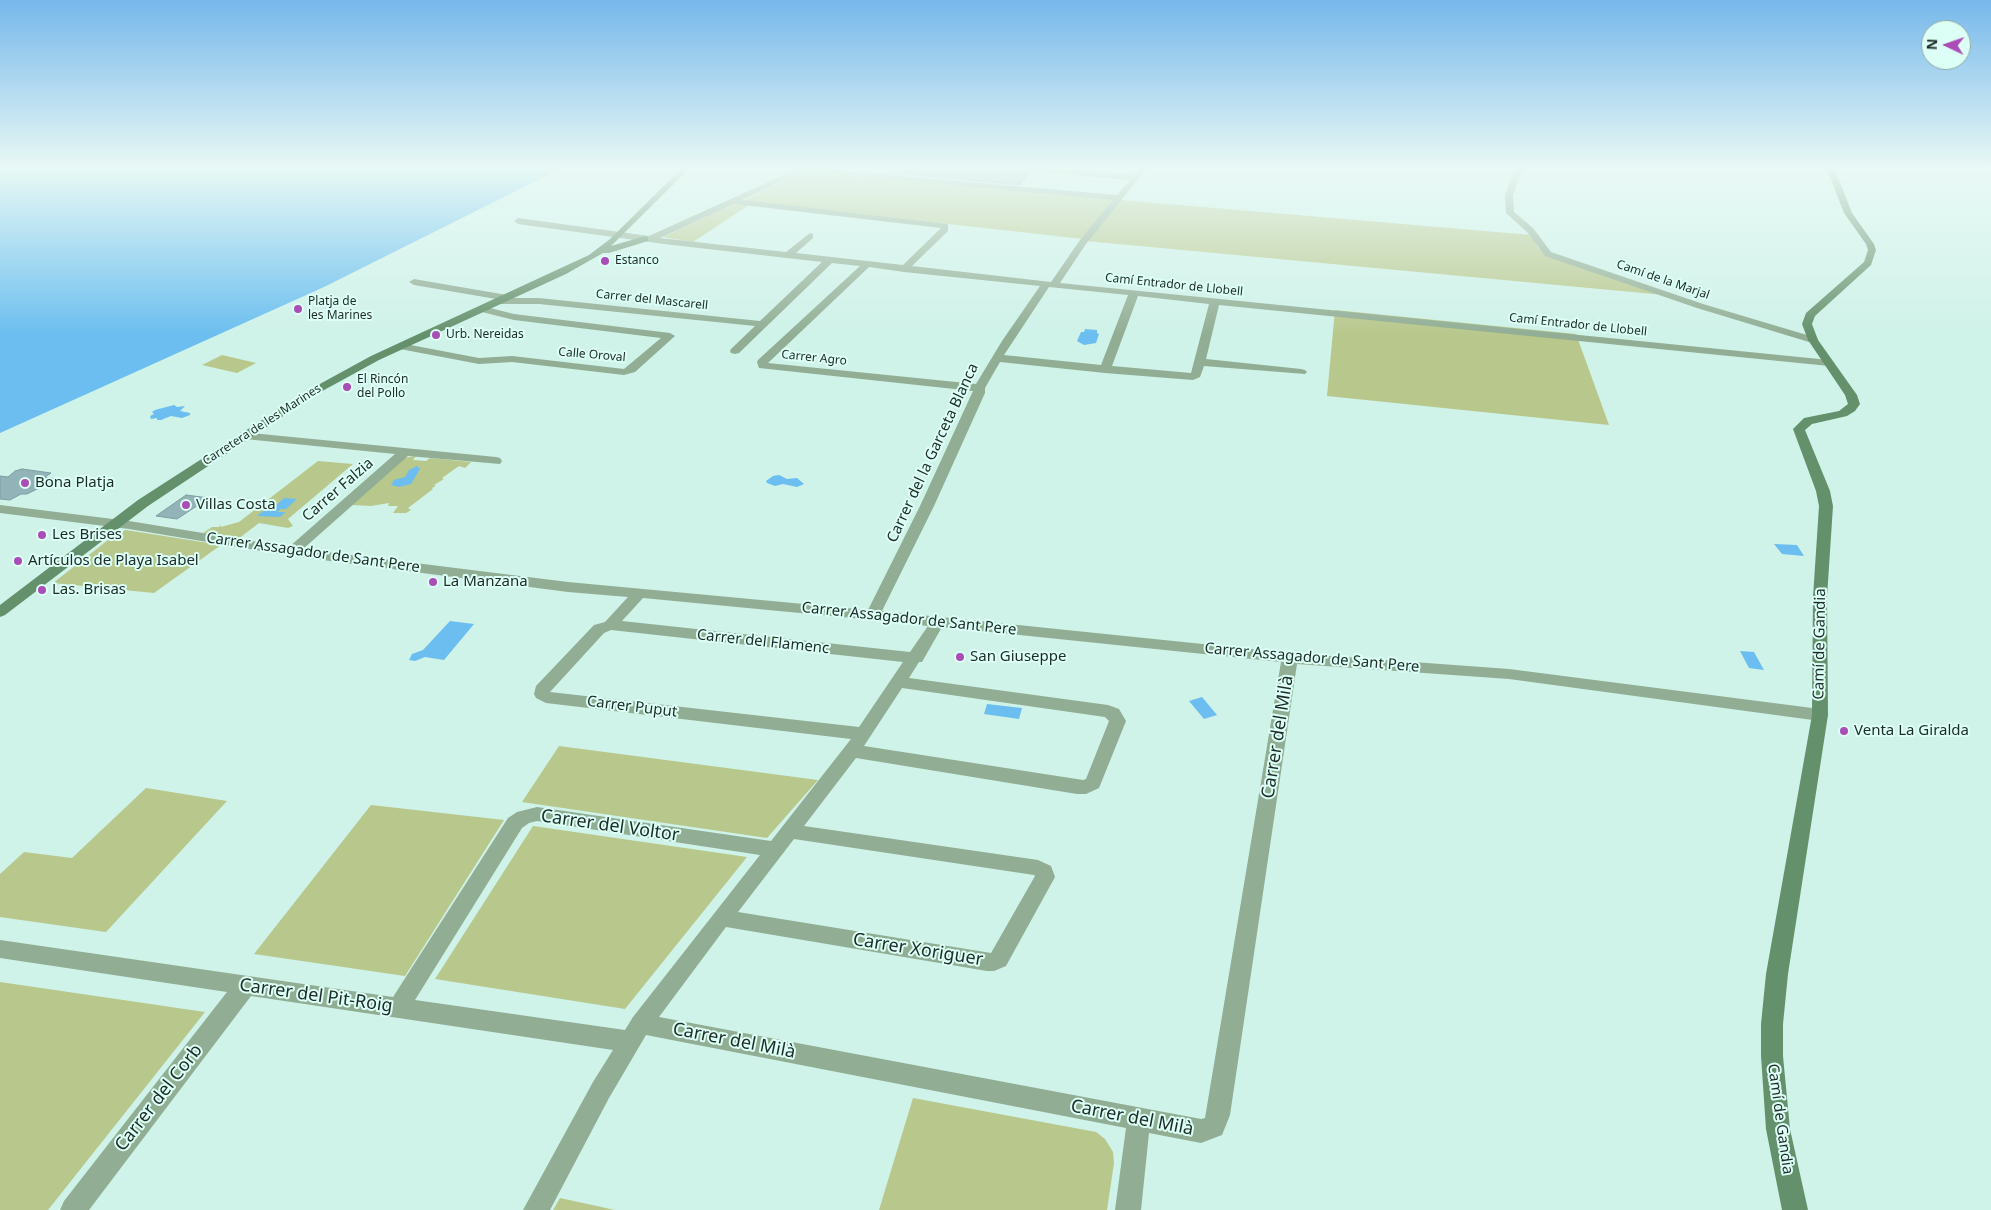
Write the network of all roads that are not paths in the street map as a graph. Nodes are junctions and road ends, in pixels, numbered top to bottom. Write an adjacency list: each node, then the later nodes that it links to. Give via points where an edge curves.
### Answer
1 (536, 223): 9 (street, Camí Entrador de Llobell)
2 (631, 223): 8 (main road, Carretera de les Marines)
3 (682, 223): 11 (street)
4 (929, 223): 16 (street, via 942,225 945,229)
5 (1097, 223): 18 (street, Carrer del la Garceta Blanca)
6 (1523, 223): 26 (street, Camí de la Marjal, via 1548,254 1700,306)
7 (1855, 223): 26 (main road, Camí de Gandia, via 1872,250 1868,263 1810,315 1807,324)
8 (626, 228): 9 (main road, Carretera de les Marines); 11 (main road)
9 (619, 235): 11 (street, Camí Entrador de Llobell); 13 (main road, Carretera de les Marines)
10 (810, 236): 12 (street)
11 (648, 239): 12 (street, Camí Entrador de Llobell); 13 (main road)
12 (788, 255): 14 (street, Camí Entrador de Llobell)
13 (592, 257): 19 (main road, Carretera de les Marines)
14 (829, 260): 15 (street, Camí Entrador de Llobell); 25 (street)
15 (866, 265): 16 (street, Camí Entrador de Llobell); 34 (street, Carrer Agro, via 762,362 763,366)
16 (904, 269): 18 (street, Camí Entrador de Llobell)
17 (414, 282): 21 (street, Carrer del Mascarell)
18 (1050, 285): 20 (street, Camí Entrador de Llobell); 29 (street, Carrer del la Garceta Blanca)
19 (519, 292): 21 (main road, Carretera de les Marines); 22 (street, Carrer del Mascarell)
20 (1134, 293): 23 (street, Camí Entrador de Llobell); 32 (street)
21 (504, 299): 22 (street, Carrer del Mascarell); 24 (main road, Carretera de les Marines)
22 (539, 301): 25 (street, Carrer del Mascarell)
23 (1215, 301): 30 (street); 31 (street, Camí Entrador de Llobell)
24 (482, 309): 27 (main road, Carretera de les Marines); 27 (street, Calle Oroval, via 514,317 670,336 632,370 624,372 512,359 478,361)
25 (762, 324): 28 (street)
26 (1813, 340): 31 (main road, Camí de Gandia)
27 (400, 346): 35 (main road, Carretera de les Marines, via 334,380)
28 (735, 351)
29 (997, 358): 32 (street); 34 (street, Carrer del la Garceta Blanca)
30 (1200, 362): 32 (street, via 1196,375 1188,378); 33 (street)
31 (1829, 363): 49 (main road, Camí de Gandia, via 1854,401 1853,407 1843,414 1808,421 1800,426 1799,431 1826,506 1820,597)
32 (1105, 370)
33 (1301, 372)
34 (979, 388): 43 (street, Carrer del la Garceta Blanca, via 927,506)
35 (245, 435): 36 (street, Carrer Falzia); 39 (main road, Carretera de les Marines)
36 (405, 452): 37 (street, Carrer Falzia); 40 (street, Carrer Falzia)
37 (496, 461)
38 (0, 508): 39 (street, Carrer Assagador de Sant Pere)
39 (115, 523): 40 (street, Carrer Assagador de Sant Pere); 42 (main road, Carretera de les Marines)
40 (292, 552): 41 (street, Carrer Assagador de Sant Pere)
41 (638, 594): 43 (street, Carrer Assagador de Sant Pere); 45 (street, Carrer Puput)
42 (0, 612)
43 (873, 615): 44 (street, Carrer Assagador de Sant Pere)
44 (938, 622): 46 (street); 47 (street, Carrer Assagador de Sant Pere)
45 (610, 625): 46 (street, Carrer del Flamenc); 50 (street, Carrer Puput, via 599,629 542,690 542,694)
46 (916, 658): 48 (street)
47 (1290, 658): 49 (street, Carrer Assagador de Sant Pere, via 1509,674); 59 (street, Carrer del Milà, via 1218,1115 1214,1127 1200,1132)
48 (899, 682): 50 (street); 50 (street, via 1108,711 1118,721 1093,783 1077,788)
49 (1820, 715): 63 (main road, Camí de Gandia, via 1777,974 1772,1024 1778,1129)
50 (858, 743): 51 (street)
51 (790, 831): 52 (street); 53 (street, Carrer Xoriguer, via 1038,868 1045,877 999,959 994,962)
52 (774, 849): 53 (street); 56 (street, Carrer del Voltor, via 537,814 524,817 515,823)
53 (721, 918): 57 (street)
54 (0, 949): 55 (street, Carrer del Pit-Roig)
55 (246, 986): 56 (street, Carrer del Pit-Roig); 60 (street, Carrer del Corb)
56 (399, 1007): 58 (street, Carrer del Pit-Roig)
57 (641, 1024): 58 (street); 59 (street, Carrer del Milà)
58 (631, 1042): 61 (street)
59 (1139, 1120): 62 (street)
60 (73, 1210)
61 (536, 1210)
62 (1128, 1210)
63 (1795, 1210)

